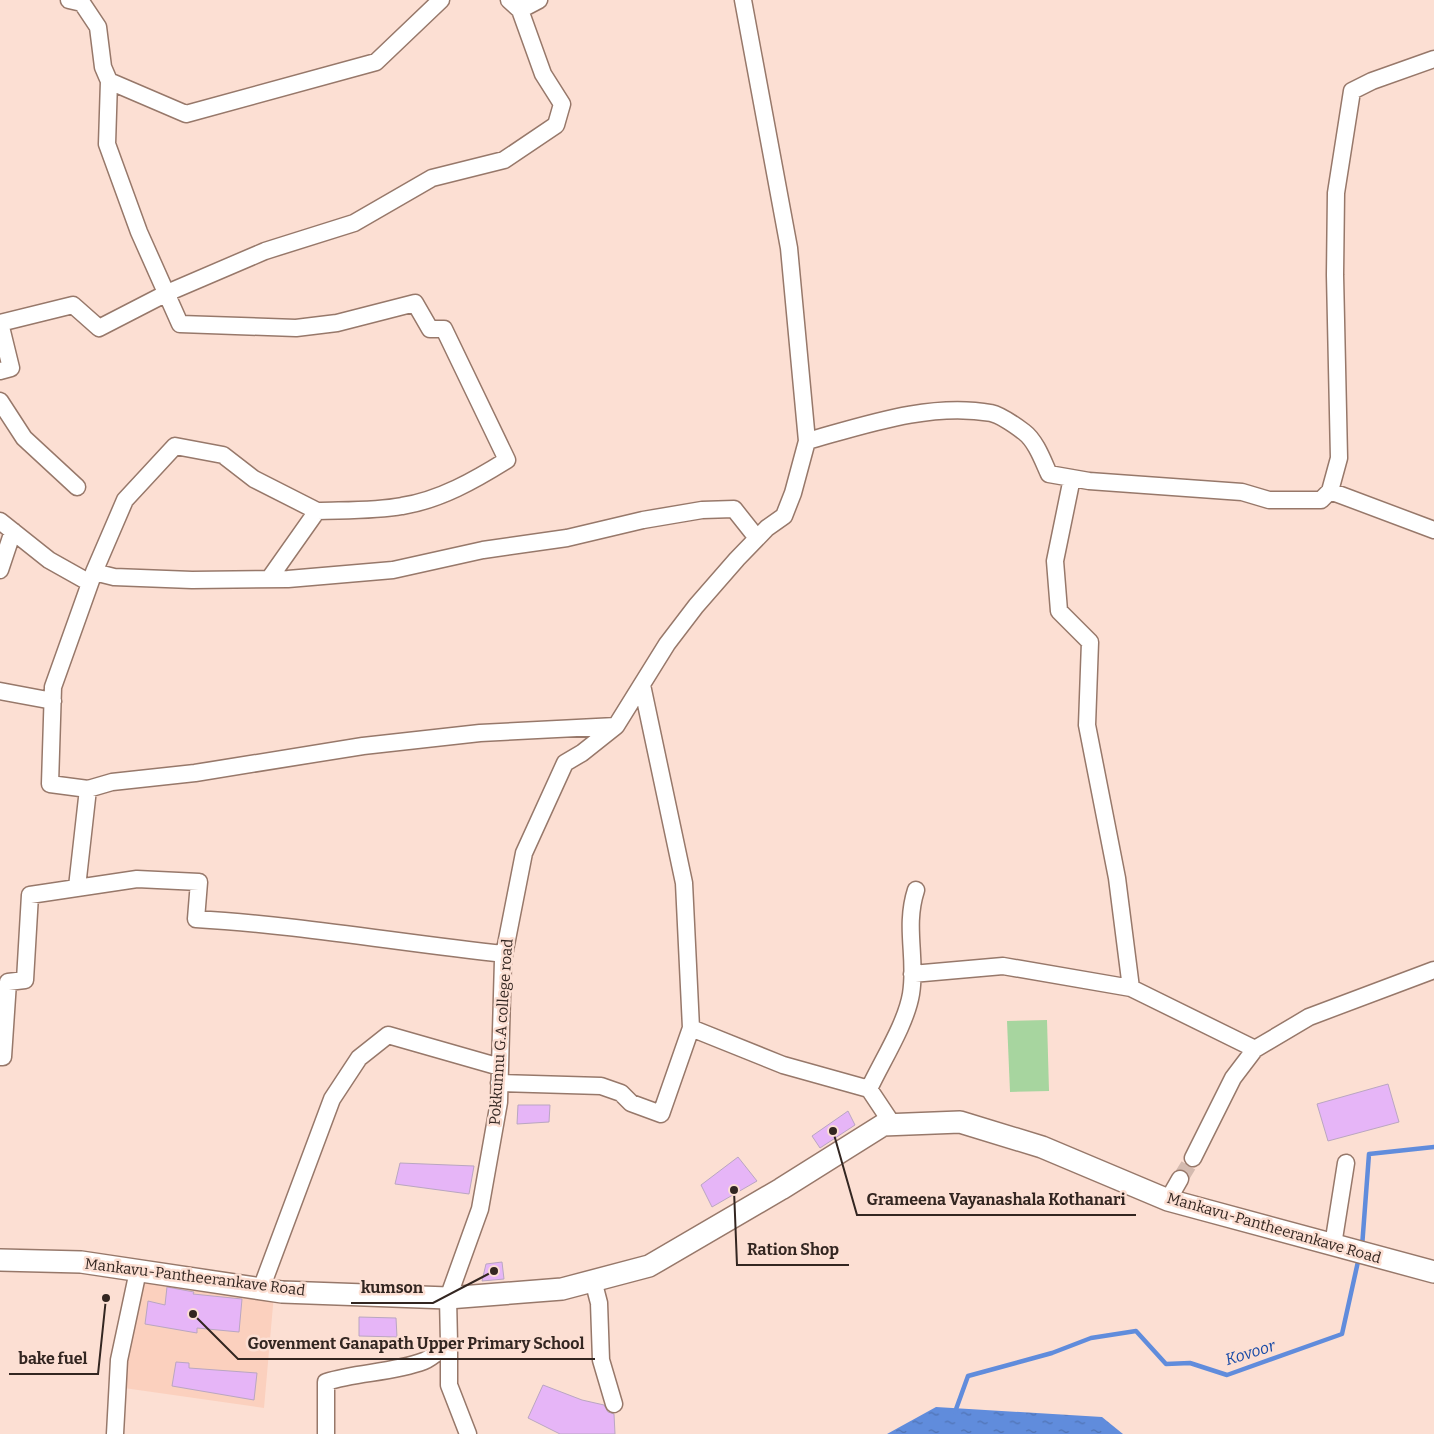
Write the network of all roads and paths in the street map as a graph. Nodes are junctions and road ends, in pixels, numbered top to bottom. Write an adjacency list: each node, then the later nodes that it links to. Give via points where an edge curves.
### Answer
1 (69, 0): 7 (street, via 82,3 98,27 102,67)
2 (441, 0): 7 (street, via 376,62 186,114)
3 (539, 0): 5 (street)
4 (744, 0): 12 (street, via 789,248)
5 (515, 5): 8 (street, via 543,74 562,104 556,125 504,160 432,178 354,224 265,252)
6 (1434, 60): 15 (street, via 1352,91 1336,194 1339,458)
7 (109, 81): 8 (street, via 107,144 139,232)
8 (167, 294): 9 (street, via 99,328 73,305); 16 (street, via 180,324 296,328 337,323 415,302 430,329 444,329 507,460 473,481 428,500 401,507)
9 (0, 323): 10 (street, via 11,368)
10 (0, 371)
11 (0, 401): 14 (street, via 24,438)
12 (807, 441): 13 (street, via 887,419 925,413 992,413 1025,433 1049,474); 19 (street, Pokkunnu G.A college road, via 784,516)
13 (1072, 478): 15 (street, via 1242,492 1270,500 1321,500); 33 (street, via 1055,561 1059,611 1090,642 1087,725 1117,878)
14 (77, 487)
15 (1330, 491): 18 (street)
16 (317, 511): 21 (street, via 254,479 222,455 175,446 125,500); 22 (street)
17 (6, 526): 20 (street); 21 (street, via 49,560)
18 (1434, 530)
19 (757, 538): 22 (street, via 734,509 702,510 567,538 482,550 393,570); 23 (street, Pokkunnu G.A college road, via 696,606)
20 (0, 570)
21 (92, 578): 22 (street); 25 (street, via 53,687)
22 (269, 579)
23 (642, 685): 26 (street, Pokkunnu G.A college road); 34 (street, via 684,883)
24 (0, 691): 25 (street)
25 (53, 702): 27 (street, via 50,784)
26 (616, 726): 27 (street, via 480,733 363,746 195,773 112,782); 30 (street, Pokkunnu G.A college road, via 565,763 524,853)
27 (88, 789): 28 (street)
28 (76, 887): 30 (street, via 137,879 199,882 196,919); 36 (street, via 30,895 25,980 8,982 3,1057)
29 (916, 890): 32 (street, via 911,906 909,940)
30 (504, 954): 37 (street, Pokkunnu G.A college road)
31 (1434, 970): 35 (street, via 1309,1017)
32 (912, 974): 33 (street, via 1003,966); 38 (street, via 906,1012)
33 (1131, 988): 35 (street)
34 (691, 1028): 37 (street, via 661,1114 631,1103 621,1093 601,1086); 38 (street, via 783,1065)
35 (1255, 1049): 40 (street, via 1233,1078)
36 (0, 1057)
37 (499, 1075): 49 (street, via 388,1035 359,1058 332,1099); 50 (street, Pokkunnu G.A college road, via 498,1102 480,1210)
38 (869, 1089): 39 (street)
39 (893, 1125): 43 (main road, Mankavu-Pantheerankave Road, via 960,1122 1042,1147); 48 (main road, Mankavu-Pantheerankave Road, via 883,1126 649,1266)
40 (1193, 1158)
41 (1346, 1163): 44 (street)
42 (1180, 1179): 43 (street)
43 (1168, 1200): 44 (main road, Mankavu-Pantheerankave Road)
44 (1337, 1246): 47 (main road, Mankavu-Pantheerankave Road)
45 (0, 1260): 46 (main road, Mankavu-Pantheerankave Road, via 81,1262)
46 (138, 1271): 49 (main road, Mankavu-Pantheerankave Road); 53 (street, via 119,1360)
47 (1434, 1272)
48 (593, 1280): 50 (main road, Mankavu-Pantheerankave Road, via 562,1289); 52 (street, via 599,1303 601,1360)
49 (261, 1289): 50 (main road, Mankavu-Pantheerankave Road)
50 (448, 1298): 51 (street)
51 (449, 1343): 54 (street, via 425,1361 326,1382); 55 (street, via 449,1385)
52 (614, 1404)
53 (115, 1434)
54 (326, 1434)
55 (468, 1434)

